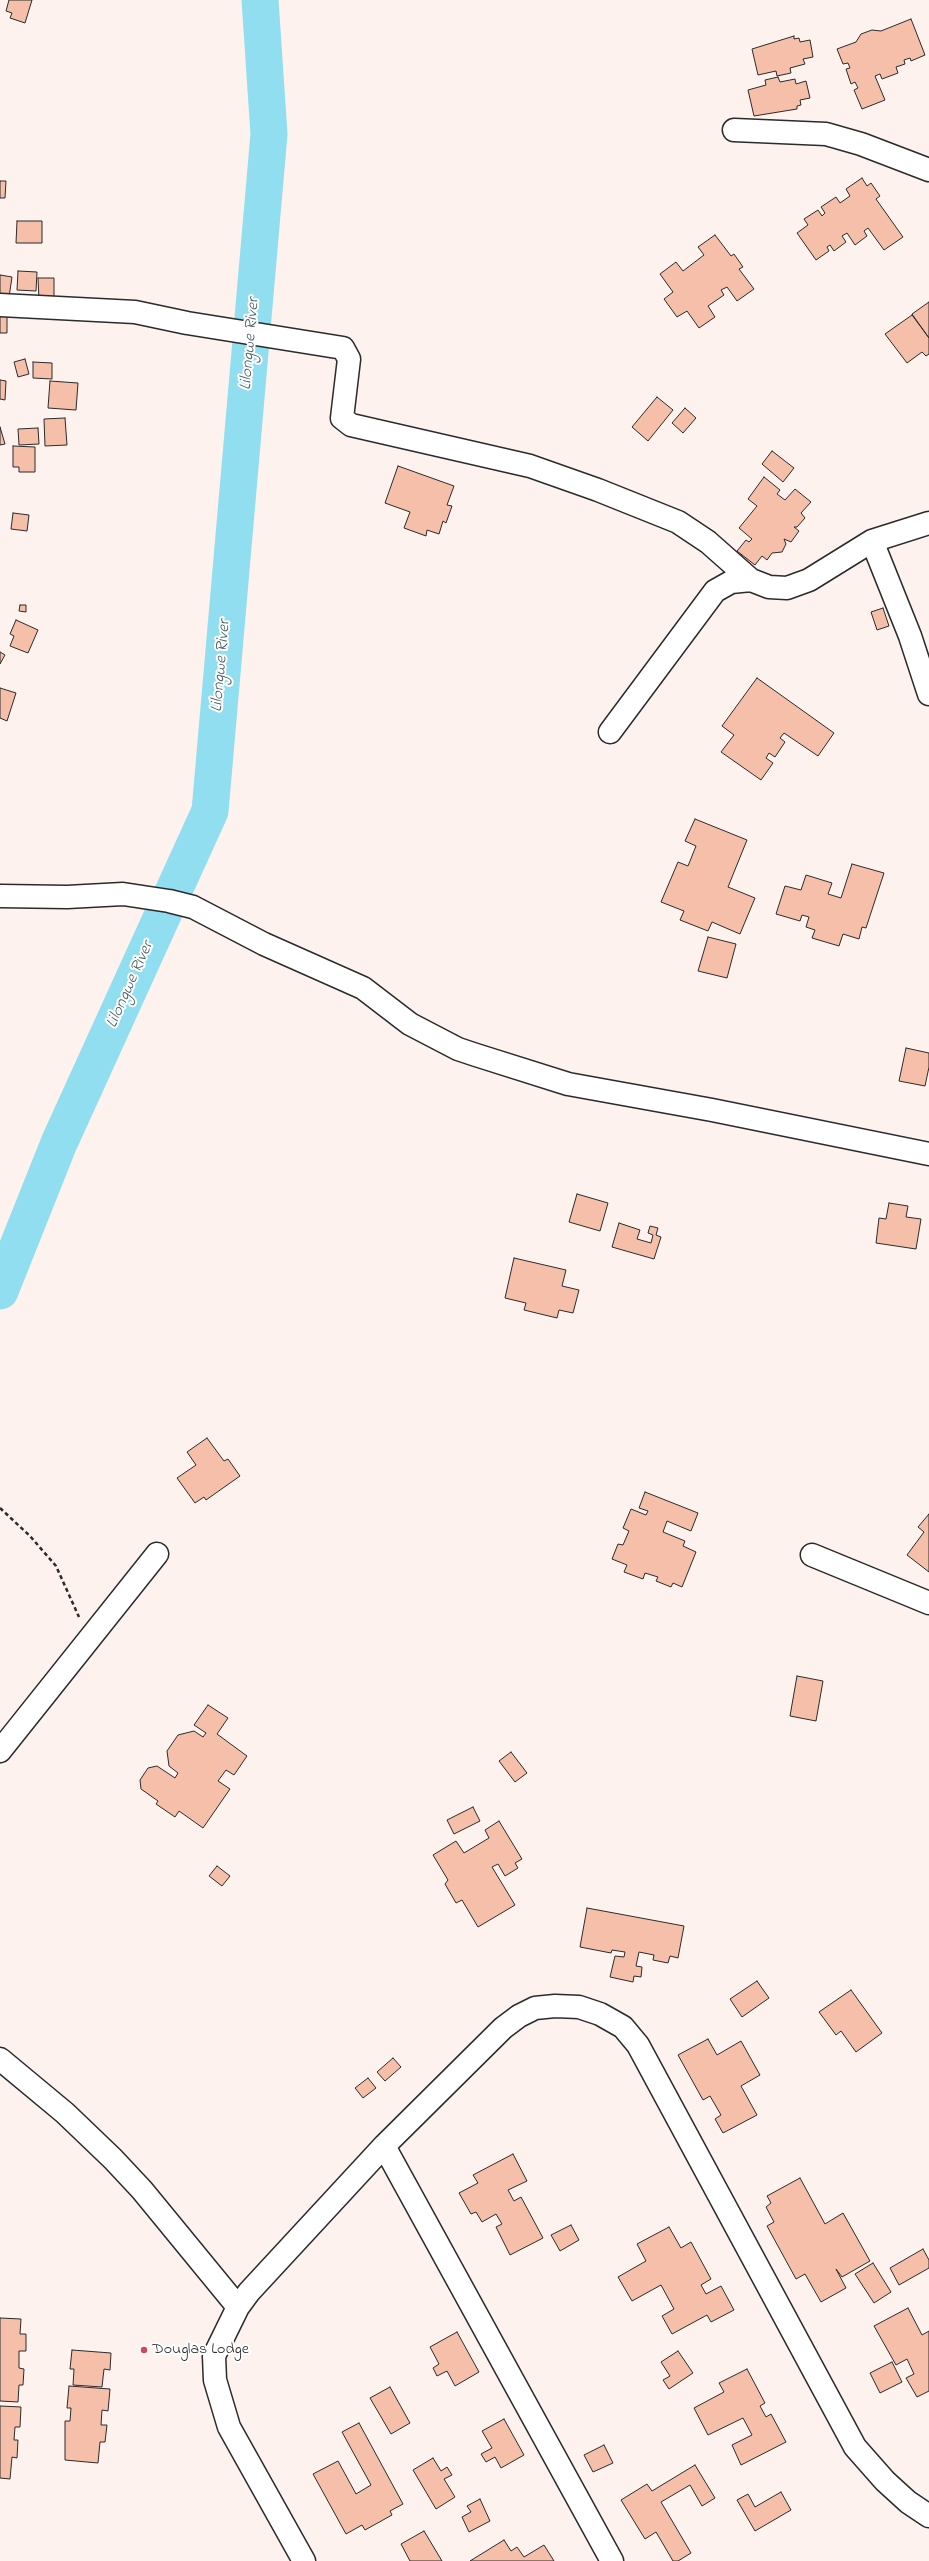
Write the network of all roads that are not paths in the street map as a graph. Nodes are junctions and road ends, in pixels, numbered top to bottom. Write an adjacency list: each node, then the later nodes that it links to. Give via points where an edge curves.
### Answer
1 (734, 130): 2 (street, via 826,134 861,144)
2 (929, 170)
3 (0, 305): 6 (street, via 135,312 343,348 349,359 342,418 351,425 530,466 598,490 678,522 708,542)
4 (929, 523): 5 (street)
5 (872, 541): 6 (street, via 809,580 786,588 769,587); 7 (street, via 910,636)
6 (751, 580): 8 (street, via 731,582 715,591)
7 (929, 694)
8 (610, 732)
9 (0, 896): 10 (street, via 67,898 123,894 169,901 193,908 264,944 363,988 410,1024 458,1049 476,1055 568,1084)
10 (929, 1154)
11 (157, 1554): 14 (street)
12 (812, 1555): 13 (street)
13 (929, 1603)
14 (0, 1751)
15 (0, 2059): 17 (street, via 65,2113 113,2159 142,2190)
16 (384, 2146): 17 (street, via 274,2262); 18 (street, via 503,2028 535,2008 580,2007 600,2014 623,2027 638,2044 854,2447 884,2481); 20 (street)
17 (238, 2307): 19 (street, via 214,2356 214,2380 229,2427)
18 (929, 2516)
19 (304, 2561)
20 (612, 2561)

